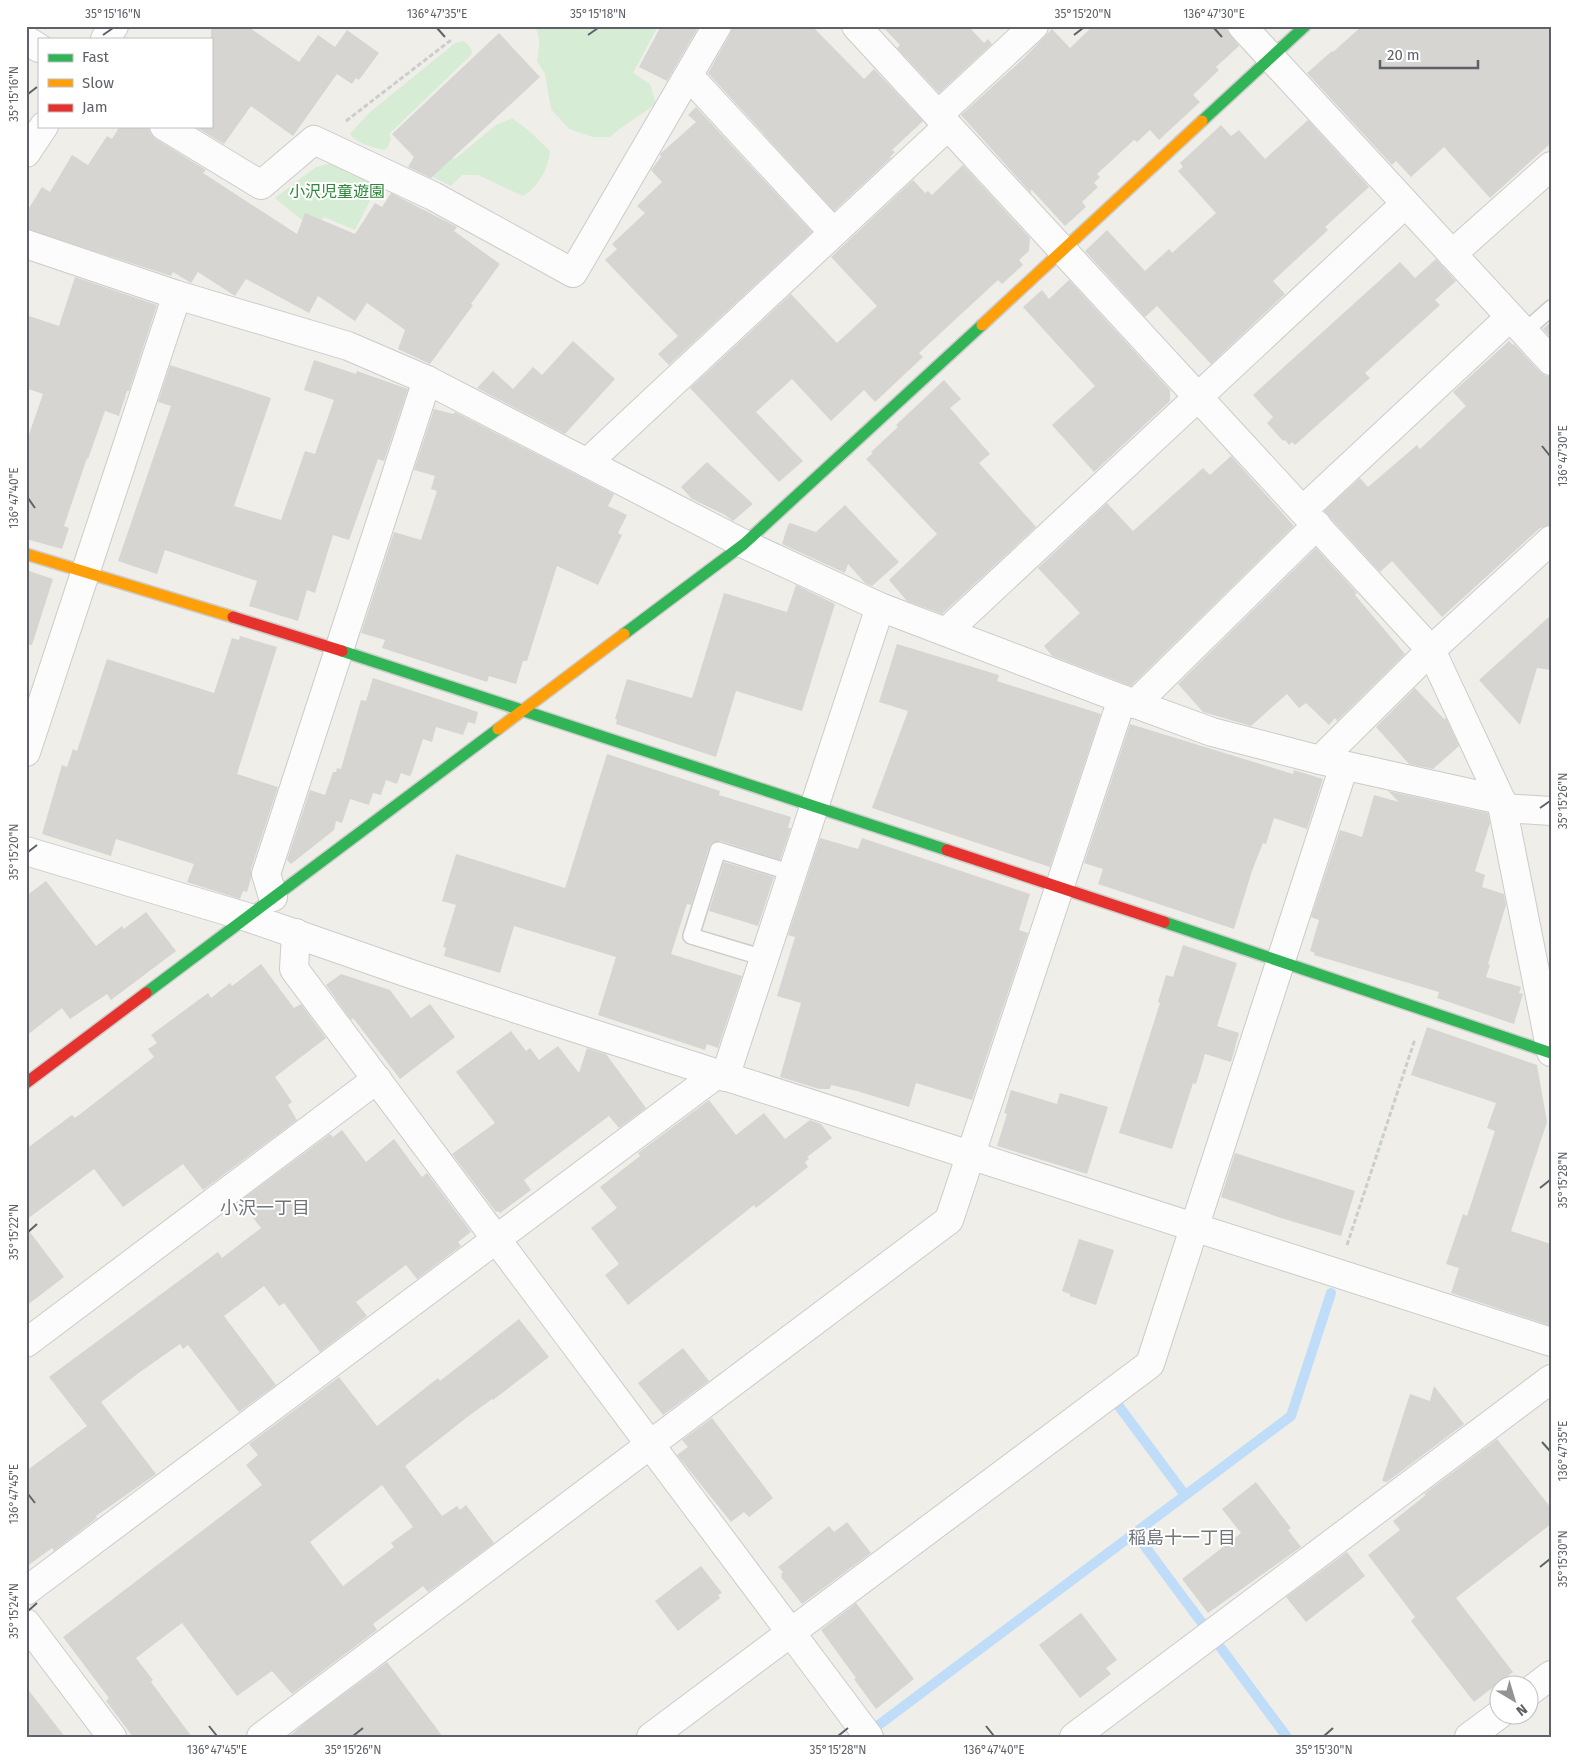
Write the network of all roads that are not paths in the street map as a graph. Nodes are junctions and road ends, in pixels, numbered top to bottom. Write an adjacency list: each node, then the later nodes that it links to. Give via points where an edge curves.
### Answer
1 (114, 26): 7 (street)
2 (717, 26): 11 (street)
3 (856, 26): 12 (street)
4 (1034, 26): 12 (street)
5 (1242, 26): 10 (street)
6 (1306, 26): 10 (street)
7 (106, 38)
8 (26, 40): 9 (street)
9 (38, 47)
10 (1271, 59): 17 (street); 20 (street)
11 (689, 76): 14 (street, via 573,272 433,196 314,140 261,185); 18 (street)
12 (943, 121): 18 (street); 20 (street)
13 (43, 128): 15 (street)
14 (167, 128)
15 (26, 152)
16 (1551, 166): 21 (street)
17 (1405, 204): 21 (street); 27 (street)
18 (833, 232): 28 (street)
19 (26, 244): 22 (street)
20 (1063, 250): 27 (street); 31 (street)
21 (1452, 254): 24 (street)
22 (177, 295): 26 (street, via 348,346); 33 (street)
23 (1551, 308): 24 (lane)
24 (1517, 324): 25 (street); 29 (street)
25 (1551, 361)
26 (427, 380): 28 (street); 36 (street)
27 (1198, 396): 29 (street); 35 (street)
28 (587, 463): 31 (street)
29 (1310, 518): 37 (street); 38 (street)
30 (1551, 540): 37 (street)
31 (744, 544): 34 (street); 39 (street)
32 (26, 554): 33 (street)
33 (85, 573): 36 (street); 40 (street)
34 (880, 607): 35 (street); 43 (street)
35 (946, 632): 38 (street)
36 (339, 650): 39 (street); 48 (street, via 266,874)
37 (1431, 650): 41 (street); 42 (street)
38 (1129, 702): 41 (street, via 1212,732); 47 (street)
39 (522, 711): 43 (street); 48 (street)
40 (26, 752)
41 (1332, 763): 42 (street); 52 (street)
42 (1502, 804): 44 (street); 53 (street)
43 (815, 806): 46 (street); 47 (street)
44 (1551, 811)
45 (26, 851): 49 (street)
46 (792, 873): 51 (street); 51 (lane, via 718,850 691,936)
47 (1060, 887): 52 (street); 57 (street)
48 (273, 898): 49 (street)
49 (247, 917): 50 (street); 56 (street)
50 (296, 933): 54 (street); 55 (street, via 294,968)
51 (764, 958): 54 (street)
52 (1281, 962): 53 (street); 58 (street)
53 (1551, 1052)
54 (721, 1075): 57 (street); 59 (street)
55 (377, 1079): 59 (street); 61 (street)
56 (26, 1083)
57 (971, 1156): 58 (street); 63 (street, via 949,1220)
58 (1195, 1228): 60 (street); 66 (street, via 1150,1364)
59 (496, 1239): 63 (street); 64 (street)
60 (1551, 1342)
61 (26, 1343)
62 (1551, 1379): 74 (street)
63 (650, 1445): 66 (street); 71 (street)
64 (26, 1591)
65 (26, 1623): 70 (street)
66 (790, 1632): 72 (street); 73 (street)
67 (1551, 1675): 68 (street)
68 (1540, 1683)
69 (1490, 1721): 75 (street)
70 (112, 1737)
71 (261, 1737)
72 (651, 1737)
73 (869, 1737)
74 (1074, 1737)
75 (1469, 1737)

